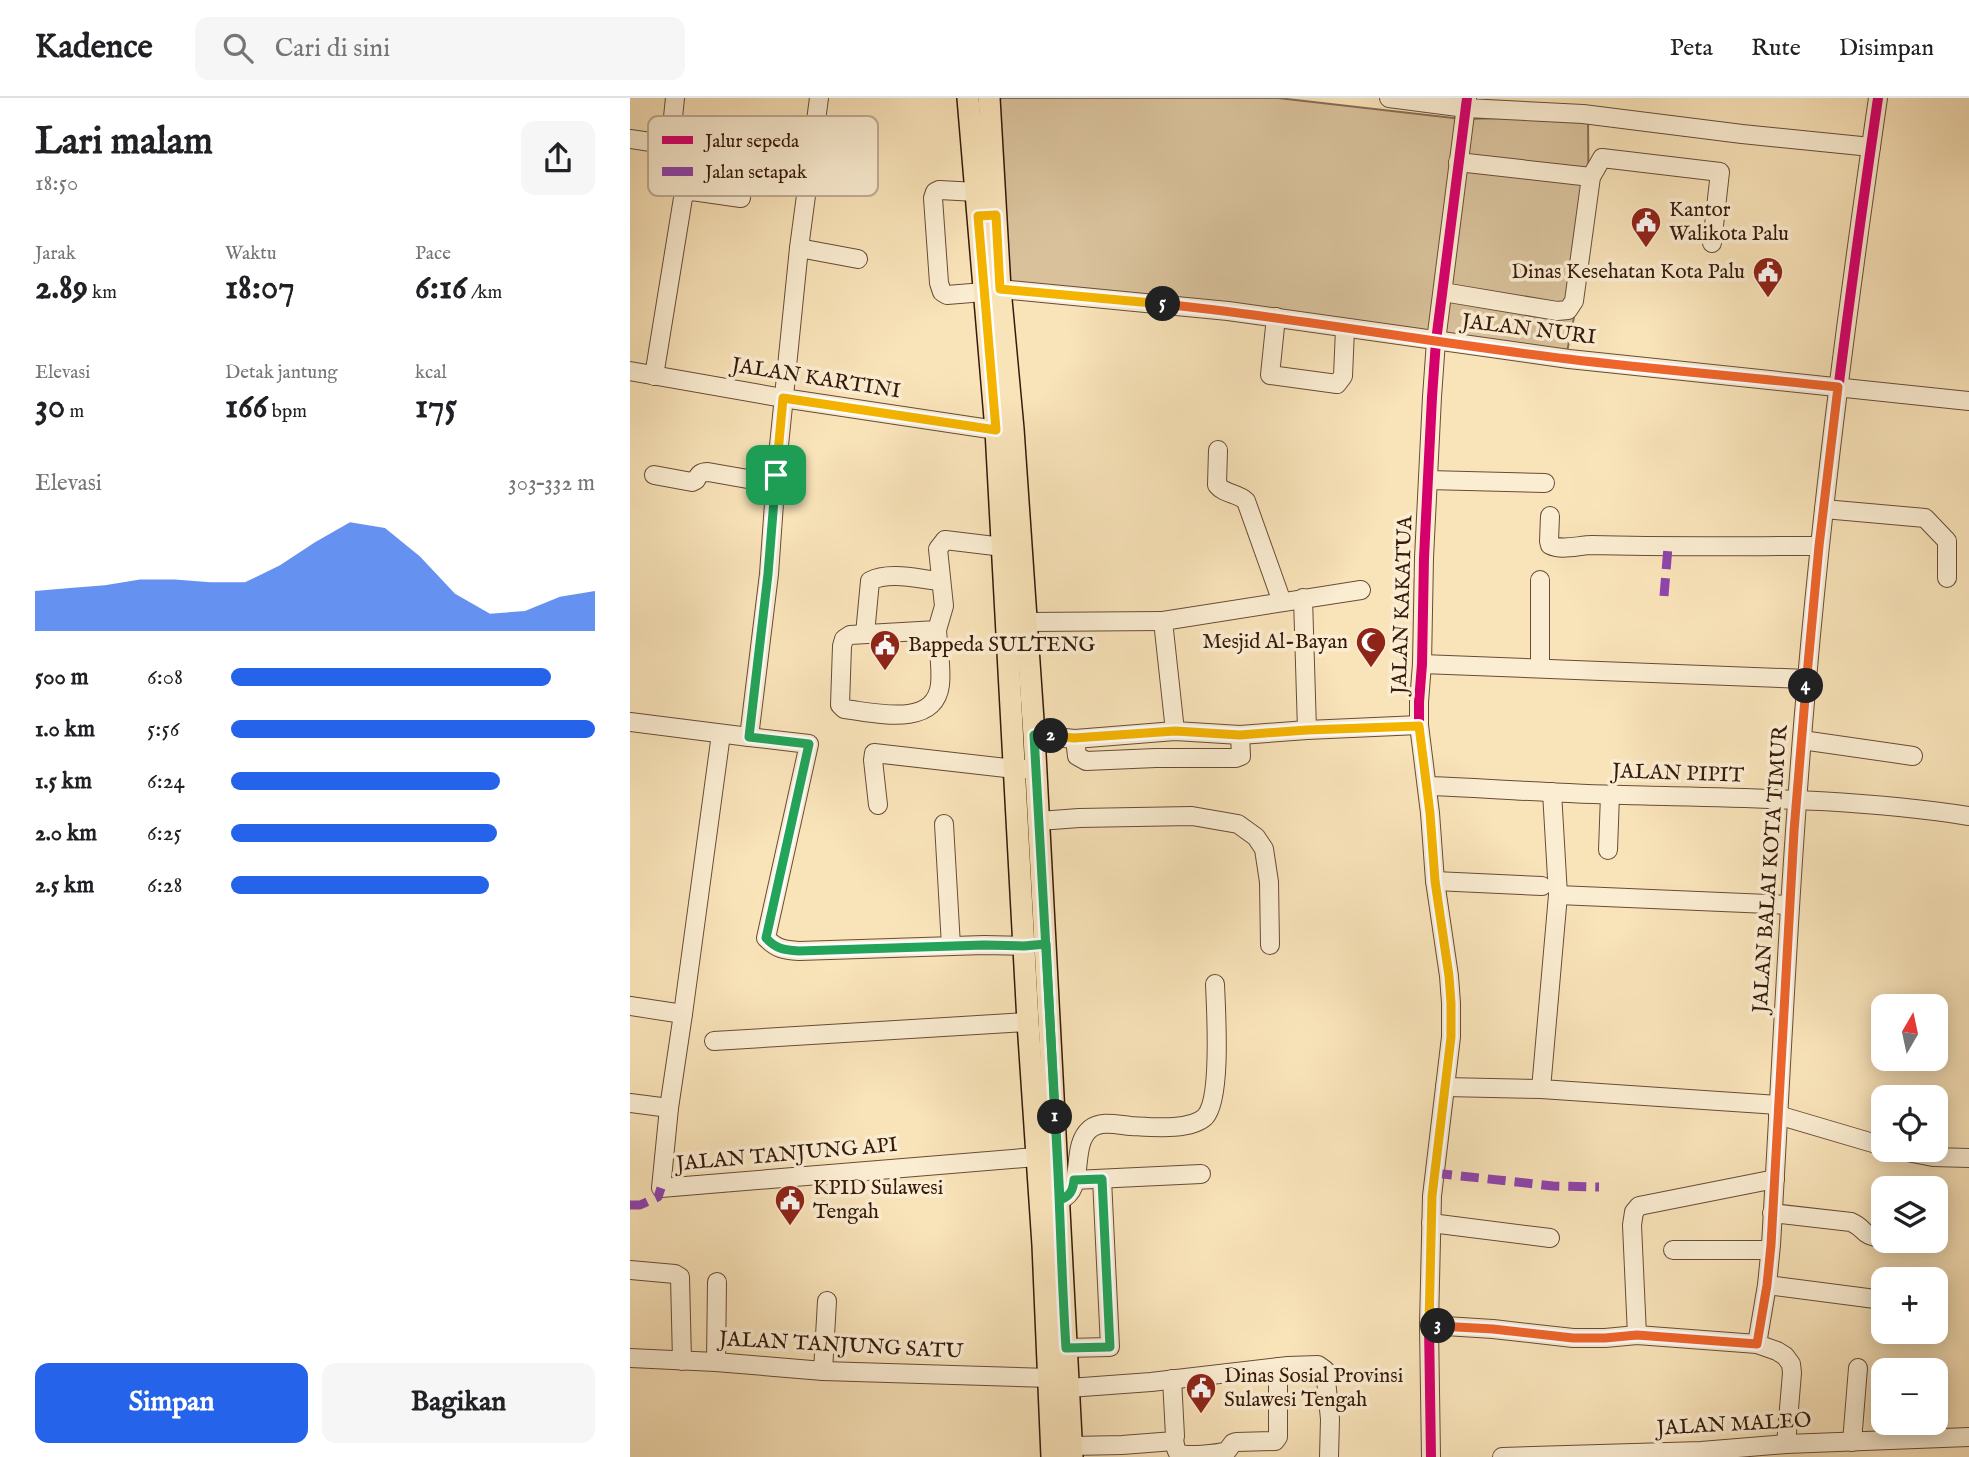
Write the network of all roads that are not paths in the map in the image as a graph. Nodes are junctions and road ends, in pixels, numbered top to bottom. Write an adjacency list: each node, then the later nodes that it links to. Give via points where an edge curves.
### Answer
1 (675, 98): 8 (street)
2 (819, 98): 9 (street)
3 (968, 98): 15 (main road)
4 (989, 98): 20 (main road)
5 (1389, 98): 7 (street)
6 (1878, 98): 12 (street, JALAN BALAI KOTA TIMUR)
7 (1466, 103): 12 (street); 13 (street, JALAN KAKATUA)
8 (673, 116)
9 (817, 116)
10 (630, 139): 11 (street)
11 (648, 142)
12 (1871, 147): 31 (street, JALAN BALAI KOTA TIMUR)
13 (1458, 162): 14 (street); 25 (street, JALAN KAKATUA)
14 (1591, 177): 21 (street, via 1602,158 1720,173); 25 (street, via 1574,301 1567,310)
15 (977, 192): 20 (main road); 24 (street, JALAN NURI, via 935,192 939,283 947,295)
16 (684, 196): 30 (street)
17 (727, 196): 19 (street)
18 (806, 196): 22 (street)
19 (741, 198)
20 (987, 215): 24 (main road)
21 (1712, 243)
22 (799, 248): 23 (street); 32 (street)
23 (858, 259)
24 (992, 290): 26 (street, JALAN NURI); 34 (main road); 51 (main road, via 1016,470)
25 (1443, 292): 28 (street, JALAN KAKATUA)
26 (1276, 317): 27 (street, JALAN NURI); 27 (street, via 1270,375 1337,384 1343,376)
27 (1345, 329): 28 (street, JALAN NURI)
28 (1436, 341): 31 (street, JALAN NURI); 37 (street, JALAN KAKATUA)
29 (630, 371): 30 (street, JALAN KARTINI)
30 (654, 376): 32 (street, JALAN KARTINI)
31 (1838, 387): 33 (street, JALAN NURI); 40 (street, JALAN BALAI KOTA TIMUR)
32 (783, 398): 34 (street, JALAN KARTINI); 39 (street)
33 (1969, 401)
34 (996, 430): 43 (main road)
35 (1218, 450): 49 (street, via 1217,485 1246,501)
36 (654, 475): 39 (street, via 692,481 708,472)
37 (1428, 480): 38 (street); 54 (street, JALAN KAKATUA)
38 (1545, 483)
39 (776, 484): 64 (street)
40 (1824, 509): 42 (street, JALAN BALAI KOTA TIMUR); 44 (street, via 1925,519 1947,541)
41 (1550, 516): 42 (street, via 1549,541 1555,548)
42 (1819, 546): 56 (street, JALAN BALAI KOTA TIMUR)
43 (1003, 547): 46 (street, via 945,540 939,549); 68 (main road)
44 (1947, 578)
45 (1540, 580): 55 (street)
46 (940, 581): 52 (street, via 944,606); 53 (street, via 878,577 870,582)
47 (1361, 590): 48 (street)
48 (1303, 598): 49 (street); 59 (street)
49 (1282, 602): 50 (street)
50 (1163, 621): 51 (street); 60 (street)
51 (1026, 622): 62 (main road)
52 (937, 629): 53 (street); 53 (street, via 938,694 908,716 840,705 842,646 850,635)
53 (865, 634)
54 (1422, 664): 55 (street); 58 (street, JALAN KAKATUA)
55 (1540, 668): 56 (street)
56 (1807, 679): 66 (street, JALAN BALAI KOTA TIMUR)
57 (630, 722): 61 (street)
58 (1419, 726): 59 (street); 69 (street, JALAN KAKATUA)
59 (1307, 730): 63 (street)
60 (1175, 731): 63 (street); 65 (street)
61 (720, 734): 64 (street); 88 (street, JALAN TANJUNG API)
62 (1034, 735): 65 (street); 68 (main road)
63 (1240, 735): 65 (street, via 1241,756 1236,758 1086,761 1077,756)
64 (749, 737): 84 (street, via 809,744 766,938 791,951)
65 (1074, 738)
66 (1802, 740): 67 (street); 72 (street, JALAN BALAI KOTA TIMUR)
67 (1913, 756)
68 (1025, 769): 73 (street, via 874,754); 75 (main road); 85 (main road)
69 (1427, 786): 70 (street, JALAN PIPIT); 78 (street, JALAN KAKATUA)
70 (1552, 792): 71 (street, JALAN PIPIT); 80 (street)
71 (1610, 795): 72 (street, JALAN PIPIT); 77 (street)
72 (1797, 800): 74 (street, JALAN PIPIT); 81 (street, JALAN BALAI KOTA TIMUR)
73 (878, 805)
74 (1969, 816)
75 (1039, 821): 82 (main road); 83 (street, via 1192,816 1238,824 1264,849)
76 (944, 824): 84 (street)
77 (1608, 850)
78 (1435, 881): 79 (street); 91 (street, JALAN KAKATUA, via 1451,1003)
79 (1542, 886)
80 (1558, 895): 81 (street); 92 (street)
81 (1790, 905): 95 (street, JALAN BALAI KOTA TIMUR)
82 (1046, 944): 85 (main road); 104 (main road)
83 (1270, 945)
84 (951, 946): 85 (street)
85 (1024, 946): 89 (main road)
86 (1216, 984): 102 (street, via 1216,1080 1212,1106 1204,1118 1185,1126 1107,1123 1092,1127 1082,1138)
87 (630, 1006): 88 (street)
88 (684, 1014): 94 (street, JALAN TANJUNG API)
89 (1028, 1022): 90 (street); 97 (main road)
90 (714, 1041)
91 (1445, 1087): 92 (street); 106 (street, JALAN KAKATUA)
92 (1541, 1089): 95 (street)
93 (630, 1104): 94 (street)
94 (669, 1108): 97 (street, JALAN TANJUNG API, via 662,1188)
95 (1778, 1110): 96 (street); 103 (street, JALAN BALAI KOTA TIMUR)
96 (1871, 1142)
97 (1036, 1157): 126 (main road)
98 (1948, 1157): 99 (street)
99 (1969, 1158)
100 (1202, 1174): 101 (street)
101 (1102, 1179): 102 (street); 119 (street, via 1110,1347)
102 (1074, 1180): 104 (street, via 1070,1195)
103 (1774, 1180): 105 (street, JALAN BALAI KOTA TIMUR); 117 (street, via 1635,1210)
104 (1060, 1200): 119 (main road)
105 (1772, 1213): 107 (street, via 1851,1222); 110 (street, JALAN BALAI KOTA TIMUR)
106 (1431, 1223): 108 (street); 116 (street, JALAN KAKATUA)
107 (1871, 1236)
108 (1550, 1238)
109 (1673, 1250): 110 (street)
110 (1770, 1250): 112 (street, JALAN BALAI KOTA TIMUR)
111 (630, 1270): 121 (street, via 680,1277)
112 (1768, 1277): 114 (street); 118 (street, JALAN BALAI KOTA TIMUR)
113 (717, 1282): 122 (street)
114 (1871, 1298)
115 (827, 1300): 125 (street)
116 (1429, 1325): 117 (street, via 1573,1338); 139 (street, JALAN KAKATUA)
117 (1637, 1335): 118 (street)
118 (1757, 1344): 131 (street, via 1777,1351 1791,1364)
119 (1066, 1348): 128 (main road)
120 (630, 1358): 121 (street, JALAN TANJUNG SATU)
121 (682, 1361): 122 (street, JALAN TANJUNG SATU)
122 (716, 1362): 125 (street, JALAN TANJUNG SATU)
123 (1278, 1367): 127 (street); 130 (street, via 1275,1441 1236,1442 1213,1455 1186,1456 1176,1451); 138 (street, via 1318,1365 1325,1370)
124 (1858, 1368): 132 (street)
125 (823, 1371): 126 (street, JALAN TANJUNG SATU)
126 (1050, 1378): 137 (main road)
127 (1172, 1379): 128 (street); 130 (street)
128 (1069, 1388): 133 (main road)
129 (1969, 1437): 132 (street, JALAN MALEO)
130 (1174, 1441): 133 (street)
131 (1786, 1444): 132 (street, JALAN MALEO); 135 (street, JALAN MALEO)
132 (1862, 1447)
133 (1072, 1451)
134 (1662, 1454): 135 (street, JALAN MALEO); 136 (street, JALAN MALEO)
135 (1702, 1454)
136 (1553, 1456): 140 (street, JALAN MALEO)
137 (1052, 1457)
138 (1329, 1457)
139 (1431, 1457)
140 (1502, 1457)

